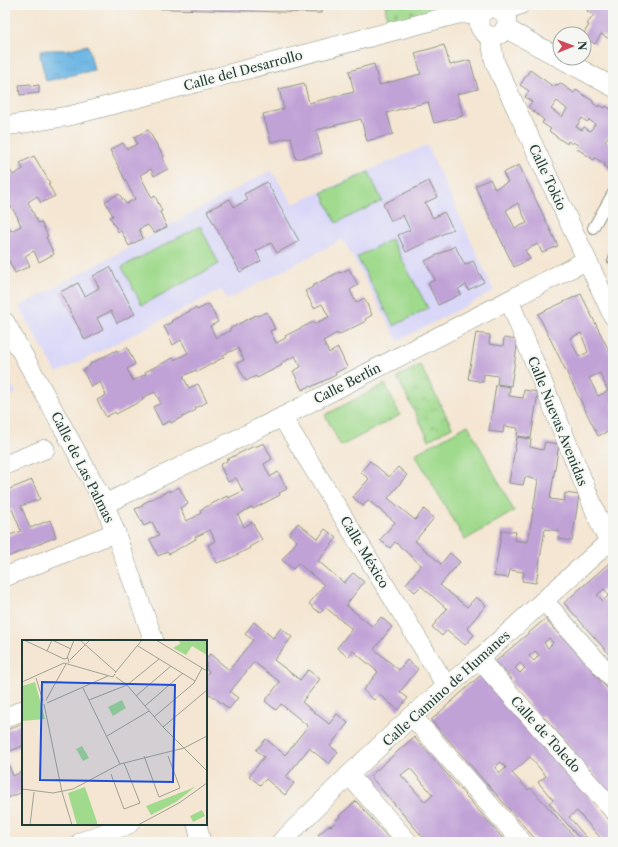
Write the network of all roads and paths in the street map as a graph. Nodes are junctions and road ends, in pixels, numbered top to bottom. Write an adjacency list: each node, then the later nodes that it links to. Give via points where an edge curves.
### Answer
1 (520, 5): 2 (street)
2 (499, 25): 3 (street); 4 (street, Calle del Desarrollo, via 482,30 480,16 458,14 77,114); 7 (street, Calle Tokio, via 495,63)
3 (613, 87)
4 (5, 126)
5 (613, 193): 6 (lane)
6 (593, 228)
7 (587, 260): 8 (street, Calle Berlín); 9 (street, Calle Tokio)
8 (509, 300): 11 (street, Calle Berlín); 16 (street, Calle Nuevas Avenidas, via 602,528)
9 (613, 316)
10 (5, 322): 14 (street, Calle de Las Palmas)
11 (282, 417): 14 (street, Calle Berlín); 22 (street, Calle México)
12 (45, 449): 13 (street)
13 (5, 465)
14 (106, 504): 15 (street, Calle de Las Palmas)
15 (116, 532): 17 (street); 19 (street, Calle de Las Palmas)
16 (612, 542): 18 (street, Calle Camino de Humanes)
17 (5, 577)
18 (544, 601): 20 (street, Calle Camino de Humanes); 21 (street)
19 (154, 640)
20 (479, 659): 22 (street, Calle Camino de Humanes); 27 (street, Calle de Toledo)
21 (613, 680)
22 (447, 687): 24 (street, Calle Camino de Humanes)
23 (22, 710): 25 (street)
24 (412, 716): 26 (street, Calle Camino de Humanes); 34 (street)
25 (5, 718)
26 (349, 775): 32 (street, Calle Camino de Humanes); 33 (street)
27 (613, 810)
28 (126, 825): 30 (street)
29 (197, 825): 31 (street)
30 (81, 842)
31 (201, 842)
32 (281, 842)
33 (408, 842)
34 (522, 842)

